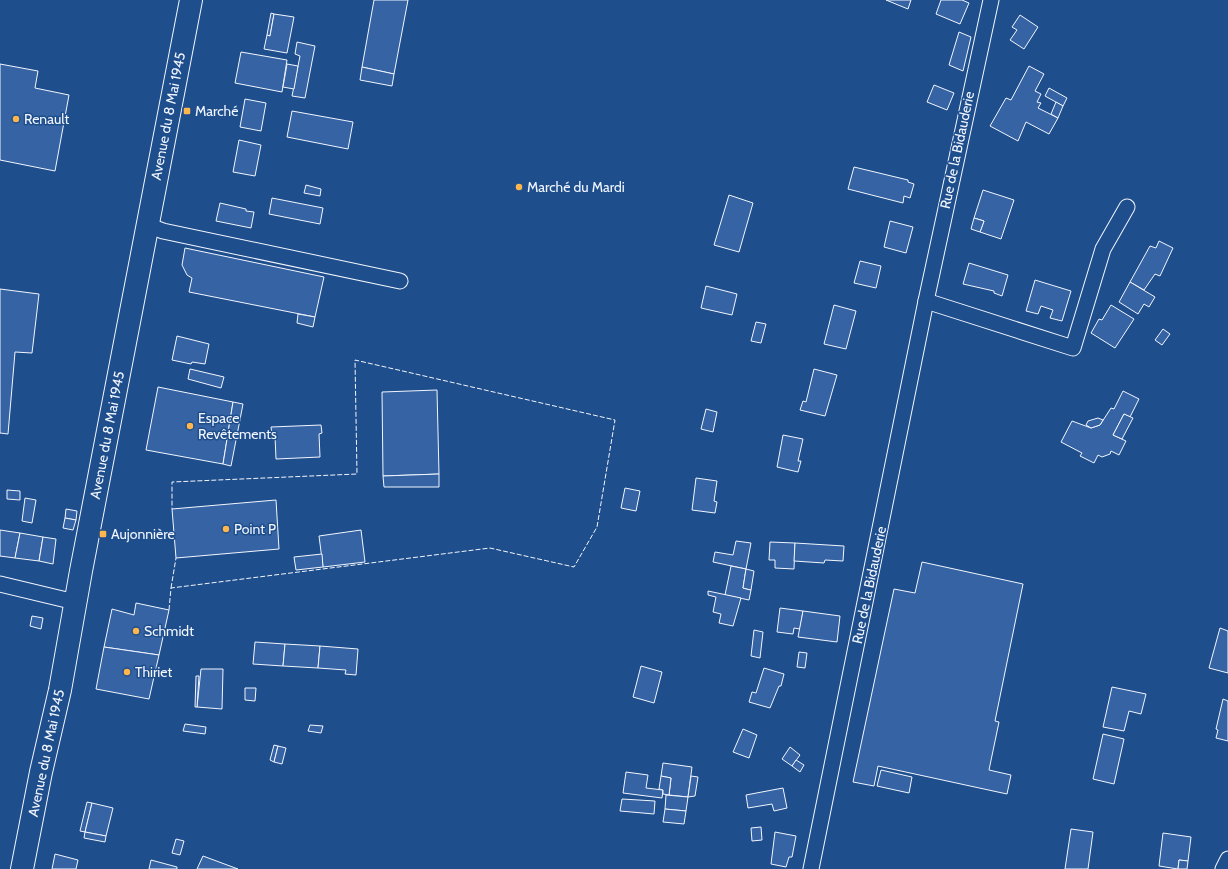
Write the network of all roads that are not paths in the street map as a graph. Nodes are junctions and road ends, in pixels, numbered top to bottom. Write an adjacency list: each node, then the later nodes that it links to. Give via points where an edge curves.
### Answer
1 (191, 0): 4 (main road, Avenue du 8 Mai 1945)
2 (991, 0): 6 (street, Rue de la Bidauderie)
3 (1127, 207): 6 (street, via 1103,249 1073,348)
4 (147, 225): 5 (street, via 163,231); 8 (main road, Avenue du 8 Mai 1945)
5 (400, 281)
6 (926, 301): 11 (street, Rue de la Bidauderie)
7 (0, 584): 8 (street)
8 (75, 602): 10 (main road, Avenue du 8 Mai 1945, via 60,690)
9 (1228, 859): 12 (street)
10 (22, 869)
11 (811, 869)
12 (1223, 869)

